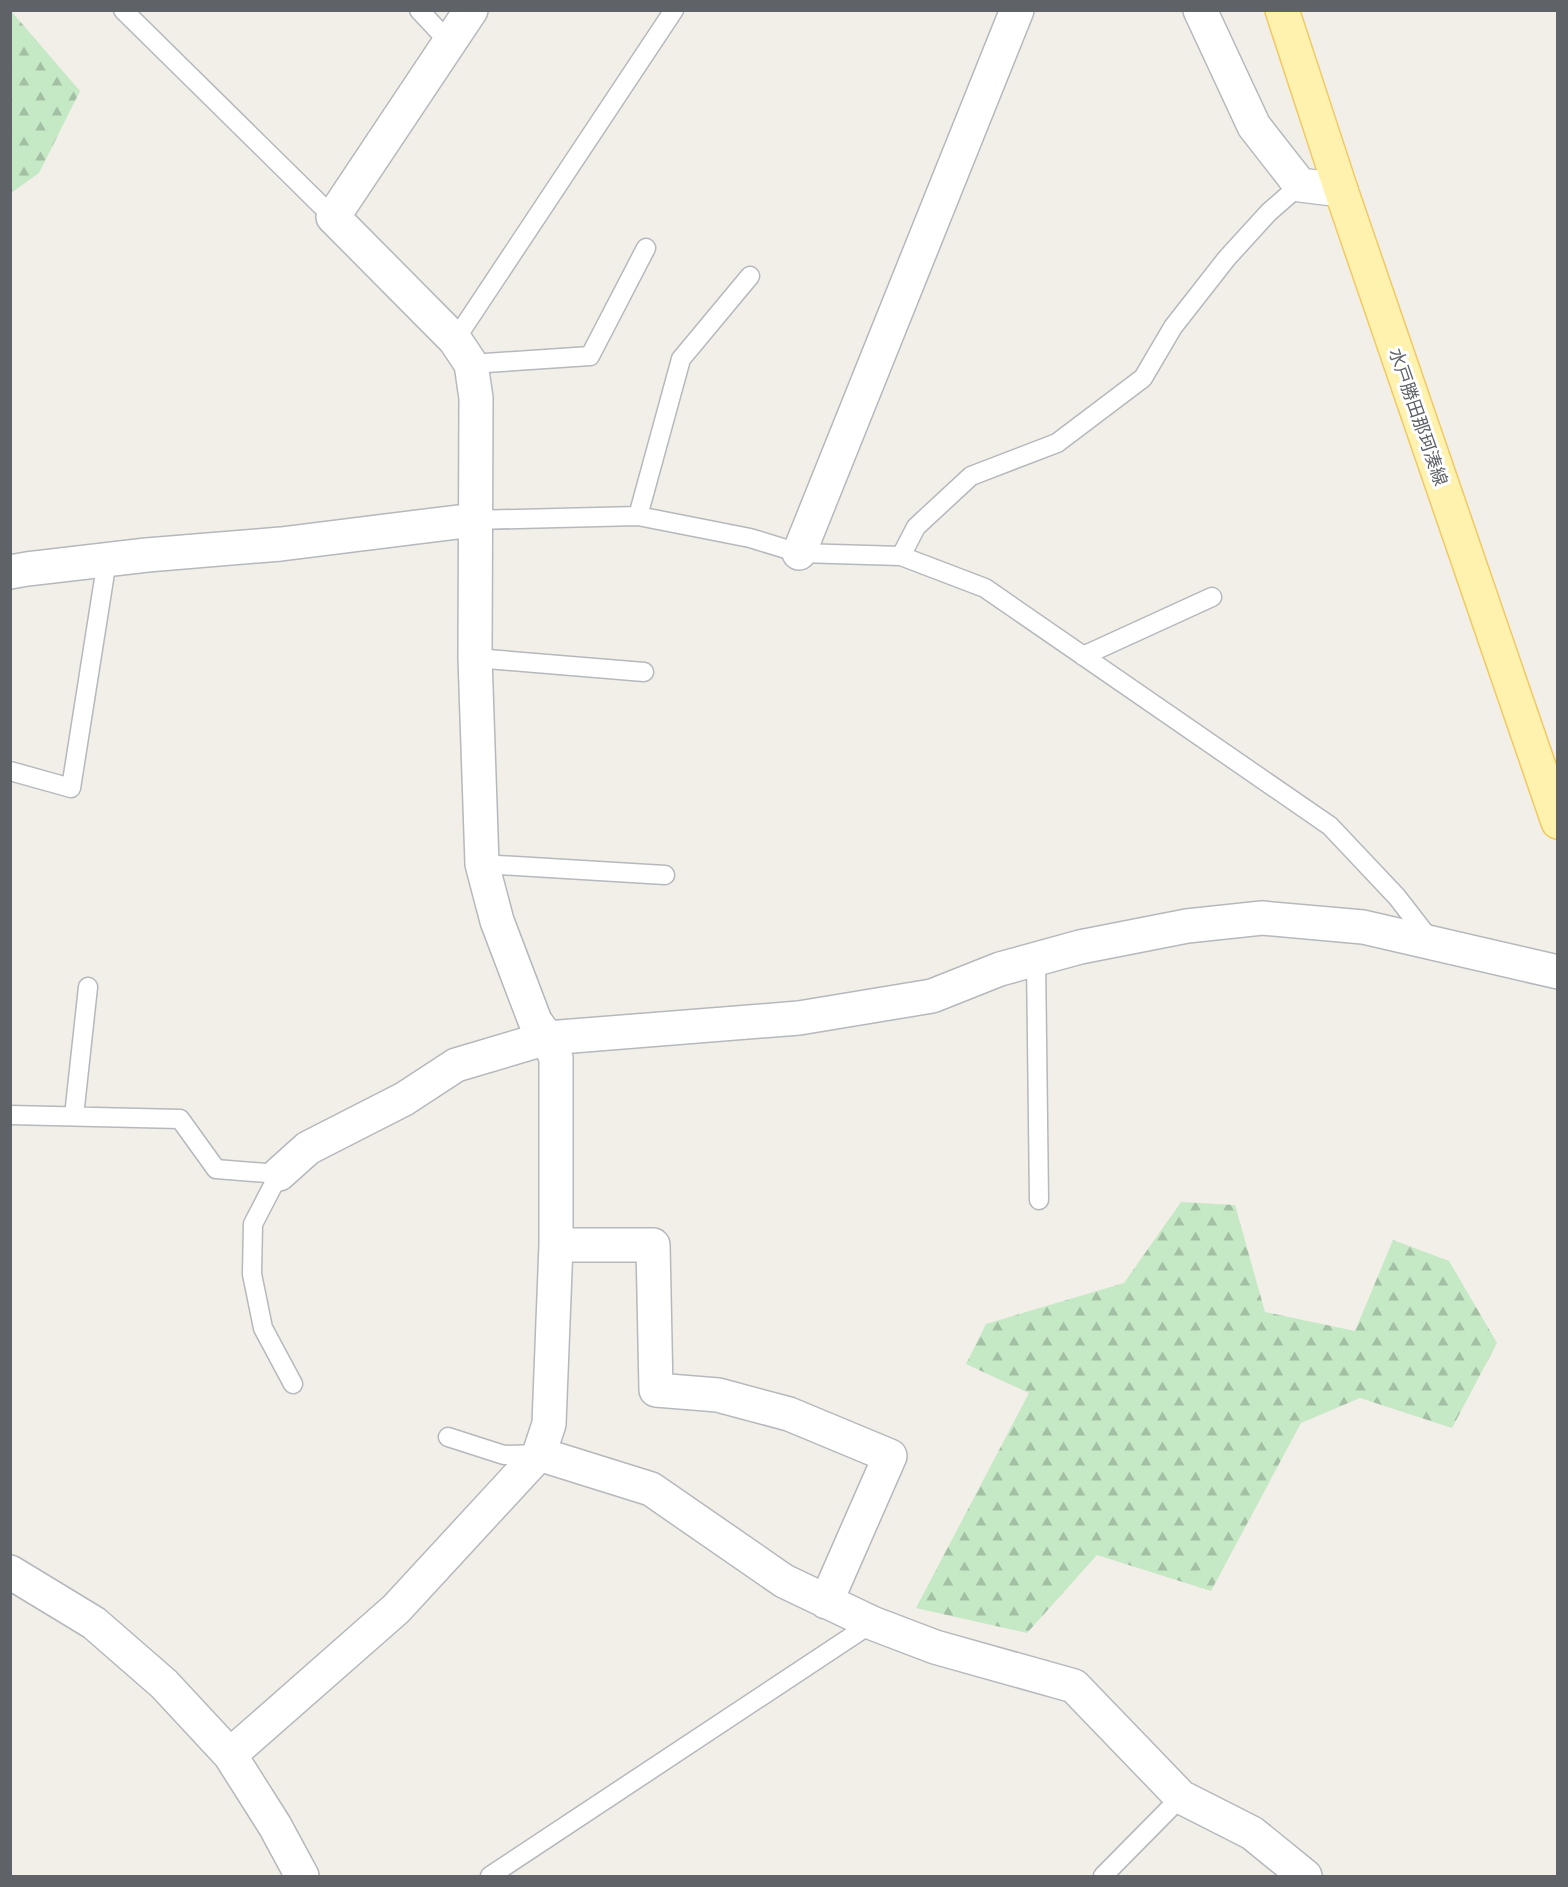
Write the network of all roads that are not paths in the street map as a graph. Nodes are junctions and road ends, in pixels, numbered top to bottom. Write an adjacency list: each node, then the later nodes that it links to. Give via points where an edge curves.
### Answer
1 (123, 10): 11 (lane)
2 (419, 10): 8 (lane)
3 (471, 10): 8 (street)
4 (674, 10): 14 (lane)
5 (1017, 10): 17 (street)
6 (1200, 10): 9 (street, via 1254,126)
7 (1282, 10): 10 (main road, 水戸勝田那珂湊線)
8 (449, 42): 11 (street)
9 (1300, 185): 10 (street); 18 (lane, via 1227,258 1173,327 1143,378 1057,443 971,476 916,527)
10 (1341, 190): 26 (main road, 水戸勝田那珂湊線)
11 (333, 217): 14 (street)
12 (646, 248): 14 (lane, via 590,356)
13 (750, 276): 15 (lane, via 681,359)
14 (463, 352): 16 (street, via 476,399)
15 (638, 516): 16 (lane); 17 (lane, via 750,538)
16 (474, 520): 19 (street); 23 (street)
17 (799, 553): 18 (lane)
18 (901, 556): 22 (lane, via 985,588)
19 (107, 560): 20 (street); 25 (lane, via 71,788)
20 (10, 572)
21 (1212, 597): 22 (lane)
22 (1083, 656): 29 (lane, via 1329,826 1397,897)
23 (475, 658): 24 (lane); 27 (street)
24 (644, 672)
25 (10, 771)
26 (1557, 822)
27 (482, 864): 28 (lane); 33 (street, via 497,921 535,1021)
28 (665, 875)
29 (1432, 943): 30 (street, via 1363,927 1262,918 1187,926); 31 (street)
30 (1036, 959): 33 (street, via 932,996 799,1018); 37 (lane)
31 (1557, 972)
32 (88, 987): 35 (lane)
33 (547, 1038): 36 (street, via 456,1065 404,1099 308,1148); 38 (street, via 556,1058)
34 (10, 1115): 35 (lane)
35 (74, 1116): 36 (lane, via 180,1119 216,1169)
36 (279, 1174): 39 (lane, via 254,1224 252,1274 263,1328)
37 (1039, 1200)
38 (556, 1245): 41 (street, via 549,1424); 43 (street, via 653,1245 656,1390 718,1395 789,1414 890,1456)
39 (293, 1384)
40 (448, 1437): 41 (lane, via 504,1455)
41 (539, 1454): 43 (street, via 651,1489 784,1581); 45 (street, via 396,1609)
42 (10, 1572): 45 (street, via 94,1623 164,1684)
43 (826, 1602): 44 (street)
44 (872, 1623): 46 (street, via 935,1647 1074,1686); 48 (lane)
45 (230, 1755): 47 (street)
46 (1181, 1797): 49 (lane); 50 (street, via 1252,1833)
47 (302, 1876)
48 (490, 1876)
49 (1103, 1876)
50 (1305, 1876)

